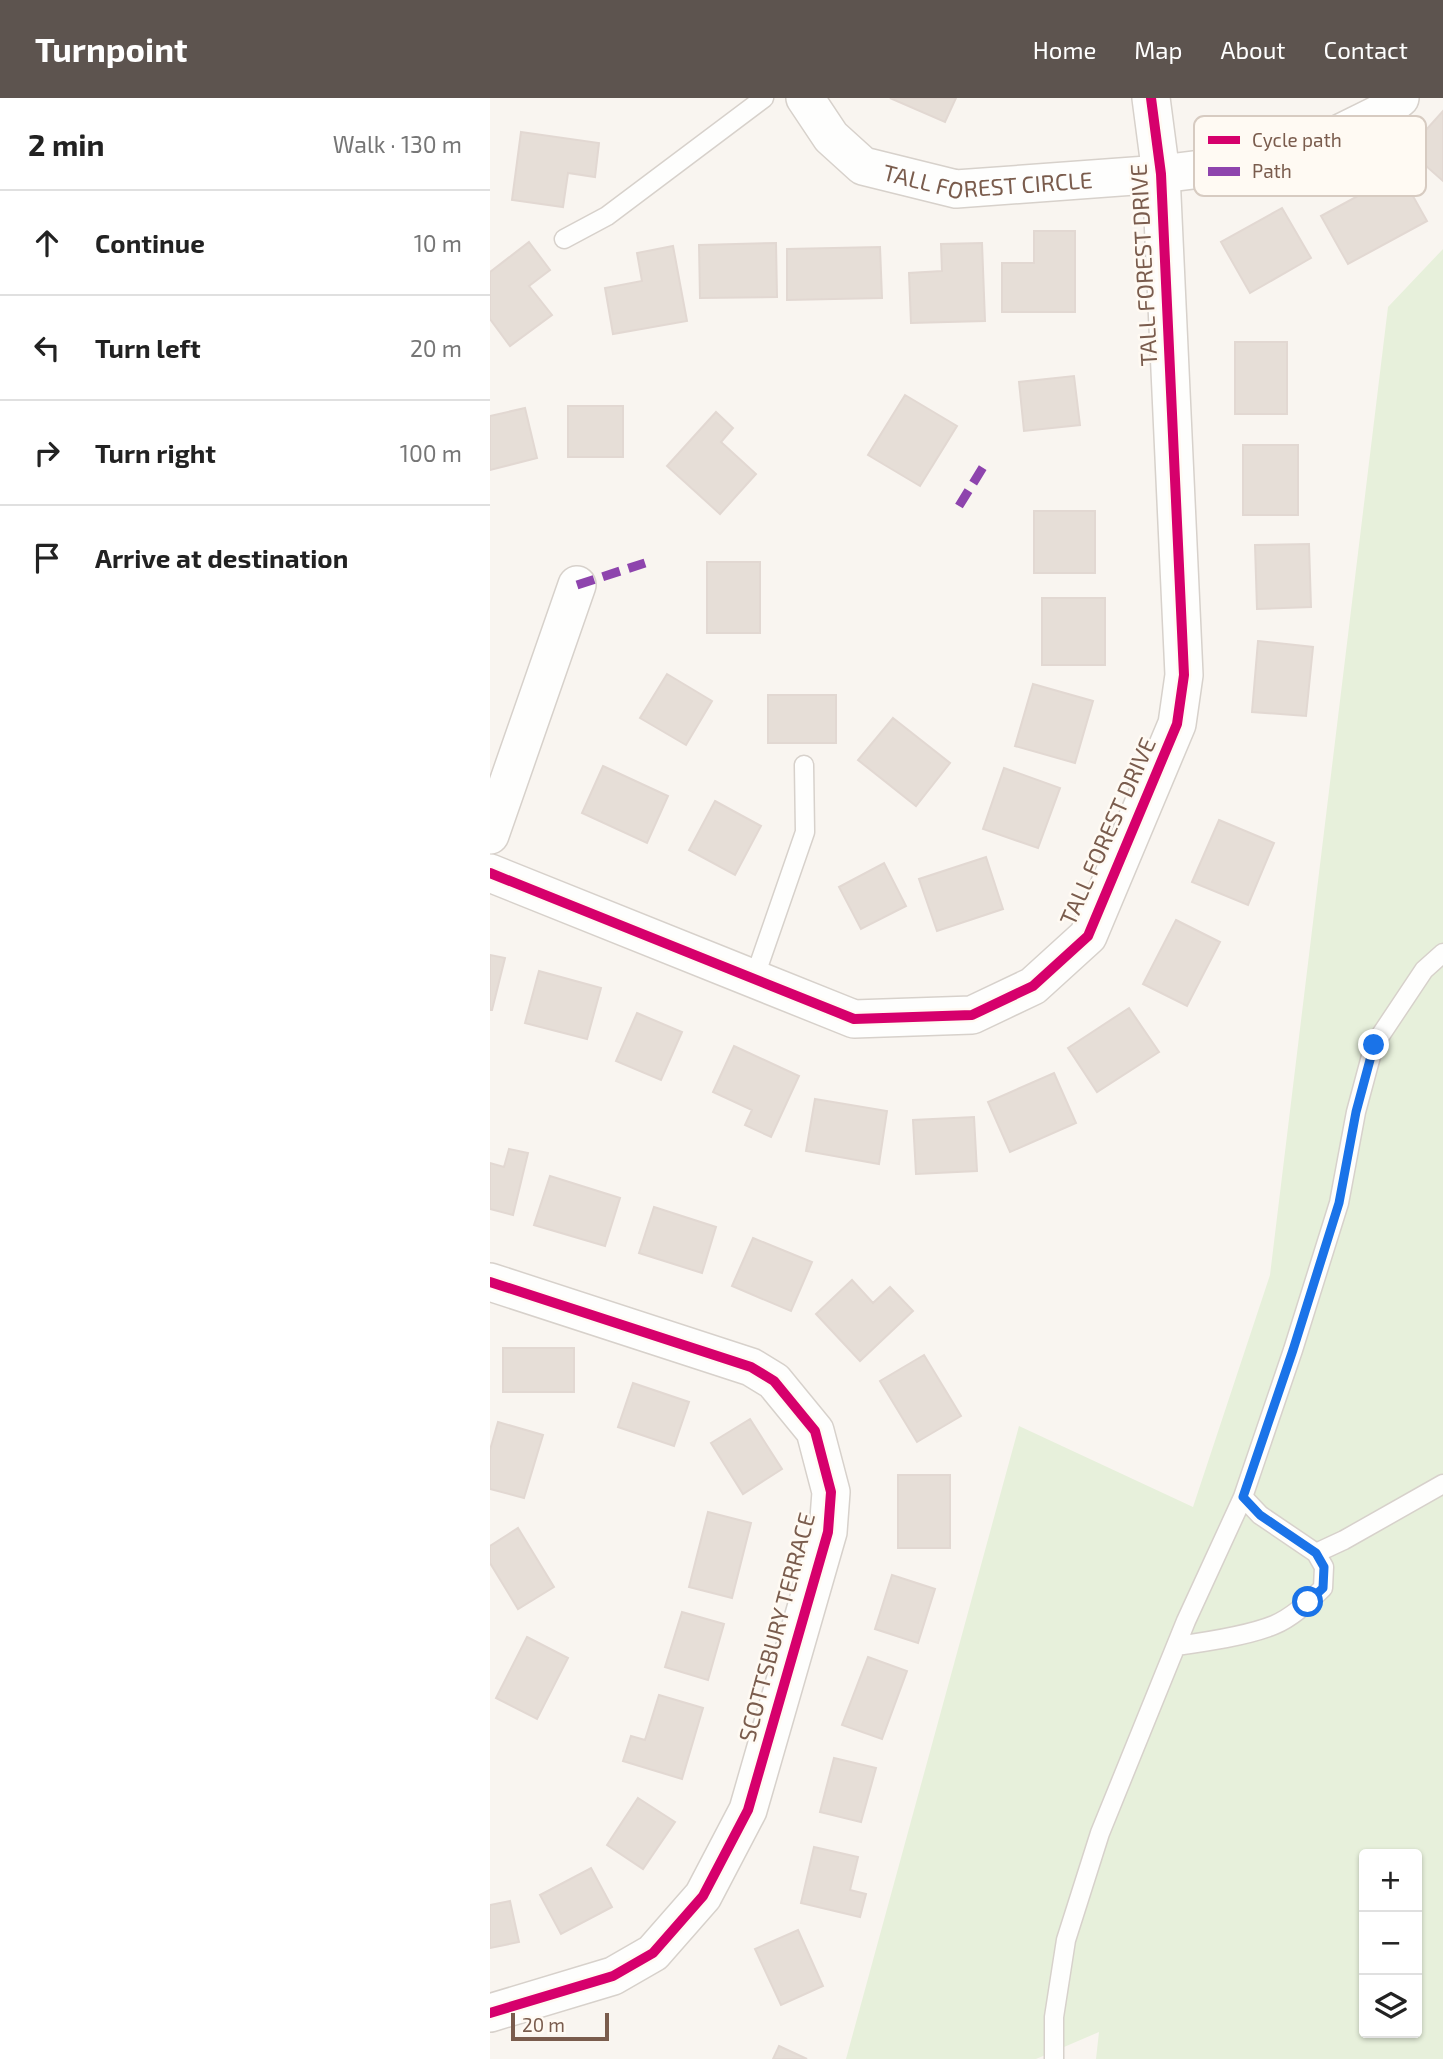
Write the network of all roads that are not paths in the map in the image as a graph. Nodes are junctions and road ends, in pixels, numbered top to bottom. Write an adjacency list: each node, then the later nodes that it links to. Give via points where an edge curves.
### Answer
1 (764, 98): 8 (lane, via 607,216)
2 (805, 98): 7 (street, TALL FOREST CIRCLE, via 831,137 863,166 956,189)
3 (1151, 98): 7 (street, TALL FOREST DRIVE)
4 (1400, 98): 5 (street, TALL FOREST CIRCLE)
5 (1375, 116)
6 (1194, 170): 7 (street, TALL FOREST CIRCLE)
7 (1161, 174): 14 (street, TALL FOREST DRIVE, via 1184,675 1177,724 1088,936 1033,986 972,1014 854,1019)
8 (564, 239)
9 (577, 585): 11 (street)
10 (804, 765): 14 (lane, via 805,832)
11 (490, 835)
12 (490, 873): 14 (street, TALL FOREST DRIVE)
13 (1443, 953): 17 (lane, via 1424,970 1374,1045 1339,1203)
14 (754, 979)
15 (490, 1282): 20 (street, SCOTTSBURY TERRACE, via 751,1367 774,1381 815,1431 831,1493 828,1532 748,1810 703,1896 653,1953 613,1976)
16 (1443, 1485): 18 (lane)
17 (1243, 1497): 18 (lane, via 1260,1515); 19 (lane)
18 (1316, 1553): 19 (lane, via 1324,1567 1323,1588 1291,1616 1273,1625)
19 (1176, 1646): 21 (lane, via 1100,1833 1066,1940 1054,2017)
20 (490, 2013)
21 (1054, 2059)

